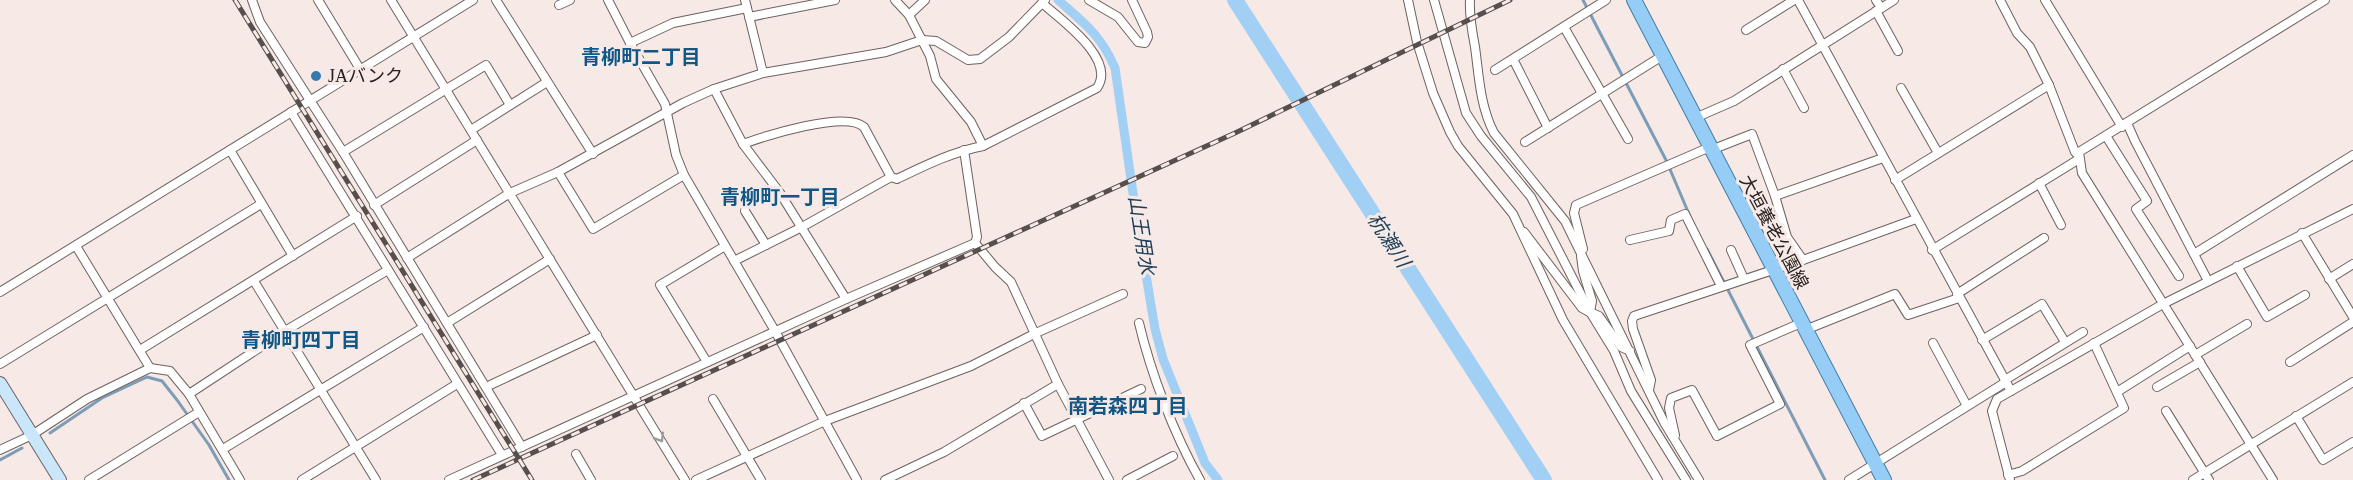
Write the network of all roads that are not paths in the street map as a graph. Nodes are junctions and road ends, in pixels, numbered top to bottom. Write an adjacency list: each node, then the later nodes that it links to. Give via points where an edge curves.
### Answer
1 (252, 0): 47 (street, via 260,22)
2 (318, 0): 37 (street)
3 (391, 0): 30 (street)
4 (473, 0): 30 (street)
5 (496, 0): 41 (street)
6 (570, 0): 24 (street)
7 (608, 0): 32 (street)
8 (835, 0): 26 (street)
9 (895, 0): 27 (street)
10 (925, 0): 27 (street)
11 (1089, 0): 12 (street, via 1118,17 1138,42 1145,43 1147,32)
12 (1132, 0)
13 (1408, 0): 84 (street, via 1433,93 1450,132)
14 (1434, 0): 120 (street, via 1466,113 1531,198)
15 (1470, 0): 96 (street, via 1481,96 1489,123 1559,212)
16 (1606, 0): 28 (street)
17 (1634, 0): 35 (main road, 大垣養老公園線)
18 (1796, 0): 29 (street); 33 (street)
19 (1894, 0): 25 (street)
20 (2000, 0): 42 (street)
21 (2045, 0): 53 (street)
22 (2325, 0): 53 (street)
23 (1044, 2): 31 (street, via 980,59 968,60 936,41); 61 (street, via 1092,49 1101,68 1102,82)
24 (559, 5)
25 (1878, 6): 33 (street); 34 (street)
26 (747, 8): 32 (street, via 673,23); 40 (street)
27 (909, 15): 31 (street)
28 (1564, 27): 36 (street); 46 (street)
29 (1746, 30)
30 (413, 37): 37 (street); 44 (street)
31 (921, 40): 40 (street, via 886,52); 61 (street, via 936,79 970,122)
32 (630, 43): 51 (street)
33 (1822, 44): 38 (street); 70 (street)
34 (1898, 51)
35 (1662, 56): 46 (street); 52 (main road, 大垣養老公園線)
36 (1513, 59): 39 (street); 54 (street)
37 (360, 69): 47 (street)
38 (1783, 69): 49 (street); 52 (street, via 1734,101)
39 (1496, 70)
40 (763, 74): 45 (street)
41 (547, 82): 48 (street); 67 (street)
42 (2049, 85): 66 (street); 69 (street)
43 (1901, 88): 66 (street)
44 (446, 89): 48 (street, via 486,65); 55 (street); 65 (street)
45 (714, 89): 51 (street); 60 (street)
46 (1602, 94): 54 (street); 57 (street)
47 (310, 100): 50 (street); 65 (street)
48 (510, 105): 55 (street)
49 (1804, 108)
50 (291, 112): 63 (street); 82 (street)
51 (667, 112): 67 (street); 72 (street)
52 (1695, 118): 62 (main road, 大垣養老公園線)
53 (2125, 125): 56 (street); 97 (street)
54 (1548, 128): 59 (street)
55 (471, 130): 58 (street)
56 (2106, 136): 69 (street, via 2079,152); 107 (street, via 2147,201 2136,208)
57 (1628, 139)
58 (477, 140): 76 (street); 79 (street)
59 (1525, 142)
60 (743, 144): 73 (street, via 813,124 852,121 864,127); 86 (street)
61 (983, 146): 64 (street)
62 (1711, 148): 77 (street, via 1752,134); 96 (street, via 1576,205); 105 (main road, 大垣養老公園線)
63 (230, 150): 78 (street); 92 (street)
64 (964, 150): 73 (street, via 897,179); 90 (street)
65 (342, 152): 79 (street)
66 (1938, 153): 74 (street)
67 (593, 154): 71 (street)
68 (2353, 155): 97 (street)
69 (2079, 157): 75 (street); 119 (street, via 2082,173)
70 (1883, 158): 74 (street); 77 (street)
71 (558, 172): 72 (street, via 593,229); 76 (street)
72 (684, 175): 93 (street)
73 (891, 177): 86 (street)
74 (1895, 180): 83 (street)
75 (2039, 183): 85 (street); 95 (street)
76 (510, 193): 99 (street); 100 (street)
77 (1774, 196): 101 (street, via 1786,237)
78 (261, 204): 98 (street); 117 (street)
79 (374, 205): 99 (street)
80 (2353, 209): 87 (street)
81 (745, 211): 91 (street)
82 (357, 216): 98 (street); 106 (street)
83 (1916, 219): 95 (street); 101 (street)
84 (1516, 222): 120 (street, via 1582,308); 197 (street, via 1563,320)
85 (2061, 225)
86 (802, 227): 91 (street); 118 (street)
87 (2302, 233): 104 (street); 109 (street)
88 (2044, 238): 116 (street)
89 (1630, 240): 112 (street, via 1670,231 1671,220 1685,214)
90 (975, 243): 118 (street); 131 (street, via 1011,282)
91 (766, 245): 102 (street)
92 (76, 246): 113 (street); 117 (street)
93 (725, 246): 102 (street); 141 (street, via 660,285)
94 (1731, 250): 108 (street)
95 (1932, 250): 116 (street)
96 (1582, 252): 120 (street, via 1592,301); 139 (street)
97 (2194, 254): 111 (street)
98 (293, 256): 110 (street)
99 (407, 258): 123 (street)
100 (550, 258): 123 (street); 132 (street)
101 (1803, 260): 105 (street)
102 (734, 261): 129 (street)
103 (2353, 264): 109 (street)
104 (2237, 266): 111 (street); 115 (street, via 2267,317)
105 (1773, 269): 108 (street); 127 (main road, 大垣養老公園線)
106 (388, 270): 126 (street); 128 (street)
107 (2179, 276)
108 (1744, 279): 112 (street)
109 (2329, 279): 121 (street)
110 (254, 281): 128 (street); 138 (street)
111 (2208, 281): 119 (street)
112 (1721, 286): 154 (street, via 1634,316 1633,329 1651,380)
113 (0, 292)
114 (1123, 294): 131 (street)
115 (2305, 295)
116 (1958, 296): 127 (street, via 1908,315 1895,294); 133 (street)
117 (107, 298): 138 (street); 143 (street)
118 (846, 299): 129 (street)
119 (2163, 304): 136 (street); 137 (street)
120 (1590, 312): 139 (street, via 1599,316 1621,347); 198 (street, via 1614,351 1630,391)
121 (2353, 317)
122 (2353, 322): 142 (street)
123 (447, 323): 150 (street)
124 (1139, 323): 196 (street, via 1149,361 1186,455)
125 (2247, 324): 140 (street)
126 (424, 327): 148 (street); 152 (street)
127 (1803, 327): 168 (street, via 1750,345 1780,404 1717,436 1692,390 1671,398); 179 (main road, 大垣養老公園線)
128 (285, 331): 152 (street); 157 (street)
129 (776, 331): 141 (street); 166 (street)
130 (2083, 332): 134 (street)
131 (1036, 333): 149 (street); 166 (street, via 954,374)
132 (597, 335): 150 (street); 158 (street)
133 (1982, 340): 134 (street, via 2042,304); 145 (street)
134 (2065, 342): 145 (street)
135 (1933, 343): 161 (street)
136 (2094, 343): 155 (street); 156 (street)
137 (2190, 346): 140 (street); 156 (street)
138 (140, 350): 144 (street)
139 (1629, 351): 154 (street)
140 (2197, 359): 151 (street); 170 (street)
141 (707, 362): 158 (street)
142 (2290, 362)
143 (0, 364)
144 (150, 368): 157 (street, via 170,371); 167 (street, via 87,399)
145 (2005, 381): 155 (street); 161 (street)
146 (2353, 382): 164 (street)
147 (0, 383): 167 (main road)
148 (457, 384): 171 (street); 176 (street)
149 (1058, 384): 160 (street); 165 (street)
150 (486, 387): 172 (street)
151 (2157, 387)
152 (320, 388): 171 (street); 173 (street)
153 (1141, 389): 165 (street)
154 (1649, 390): 168 (street)
155 (2011, 391): 181 (street, via 1997,399 1992,411)
156 (2117, 392): 181 (street, via 2124,408)
157 (189, 394): 163 (street)
158 (635, 396): 172 (street); 189 (street, one-way to 189)
159 (713, 399): 177 (street)
160 (1024, 403): 165 (street, via 1042,436); 193 (street, via 944,452)
161 (1967, 406): 179 (street)
162 (2166, 411): 180 (street)
163 (193, 416): 173 (street); 183 (street)
164 (2296, 416): 169 (street, via 2323,460); 170 (street)
165 (1079, 420): 194 (street)
166 (825, 421): 177 (street); 192 (street)
167 (32, 435): 174 (street); 182 (main road)
168 (1674, 438): 199 (street)
169 (2353, 442)
170 (2251, 444): 180 (street); 203 (street)
171 (356, 447): 185 (street); 186 (street)
172 (522, 447): 176 (street)
173 (223, 449): 184 (street)
174 (0, 450)
175 (576, 454): 188 (street)
176 (502, 456): 187 (street)
177 (746, 456): 190 (street); 191 (street)
178 (1173, 456): 195 (street)
179 (1876, 464): 200 (street); 201 (main road, 大垣養老公園線)
180 (2207, 476): 202 (street)
181 (2009, 478)
182 (60, 480)
183 (89, 480)
184 (240, 480)
185 (302, 480)
186 (376, 480)
187 (449, 480)
188 (591, 480)
189 (685, 480)
190 (696, 480)
191 (761, 480)
192 (857, 480)
193 (885, 480)
194 (1109, 480)
195 (1127, 480)
196 (1200, 480)
197 (1658, 480)
198 (1686, 480)
199 (1700, 480)
200 (1849, 480)
201 (1884, 480)
202 (2193, 480)
203 (2273, 480)

